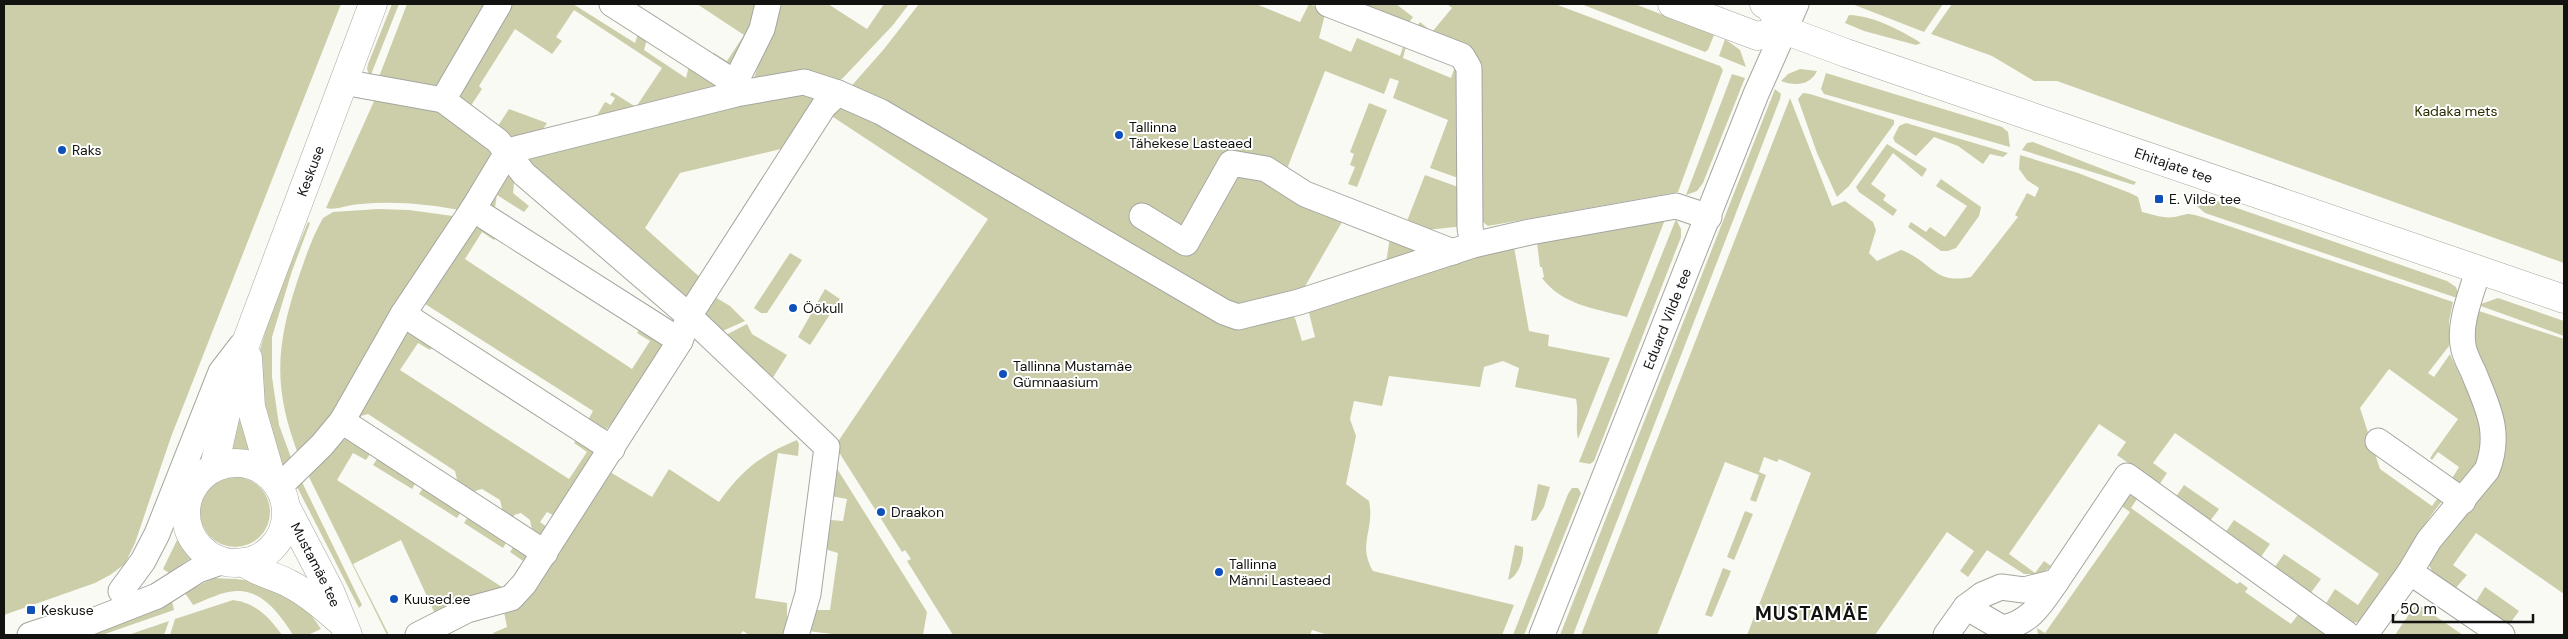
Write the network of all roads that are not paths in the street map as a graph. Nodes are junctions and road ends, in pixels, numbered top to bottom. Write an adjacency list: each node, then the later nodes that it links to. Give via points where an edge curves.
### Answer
1 (372, 4): 10 (main road, Keskuse)
2 (499, 4): 13 (street)
3 (612, 4): 11 (street)
4 (768, 4): 11 (street, via 762,29)
5 (1328, 4): 18 (street, via 1462,56 1469,68 1470,228)
6 (1672, 4): 9 (main road, via 1757,36)
7 (1764, 4): 9 (main road, via 1769,6)
8 (1796, 4): 9 (street, Eduard Vilde tee)
9 (1784, 30): 17 (street, Eduard Vilde tee); 19 (main road, Ehitajate tee)
10 (343, 82): 13 (street); 23 (main road, Keskuse)
11 (735, 89): 12 (street, via 804,82); 14 (street)
12 (838, 93): 18 (street, via 880,112 1224,312 1238,317 1299,302); 22 (street, via 824,106)
13 (443, 100): 14 (street)
14 (508, 151): 15 (street); 22 (street, via 524,174)
15 (473, 209): 21 (street); 24 (street)
16 (1142, 216): 18 (street, via 1186,243 1231,163 1266,169 1305,194)
17 (1709, 217): 18 (street, via 1676,206 1530,232); 42 (street, Eduard Vilde tee)
18 (1463, 249)
19 (2478, 270): 20 (main road, Ehitajate tee); 31 (street, via 2463,328 2463,346 2491,419 2494,446 2487,470)
20 (2564, 299)
21 (403, 314): 25 (street); 27 (street)
22 (689, 316): 24 (street); 41 (street, via 827,447 808,594)
23 (247, 338): 28 (main road, Keskuse, via 236,369); 29 (main road, Keskuse, via 251,407); 36 (street, Keskuse, via 221,372 157,534 144,561)
24 (680, 341): 27 (street)
25 (342, 421): 29 (street); 32 (street)
26 (2378, 441): 31 (street)
27 (612, 449): 32 (street)
28 (214, 467): 29 (main road, via 244,463 258,468); 30 (main road, via 195,484)
29 (279, 490): 33 (main road, via 285,522 280,537 258,558); 38 (main road, Mustamäe tee, via 330,591)
30 (189, 496): 33 (main road, via 186,512 192,536 209,555); 36 (street, via 154,569 138,583)
31 (2462, 500): 34 (street, via 2429,540)
32 (545, 553): 40 (street, via 511,598 467,610)
33 (234, 562): 38 (main road, Mustamäe tee, via 289,583 320,603); 39 (street, via 198,570 158,596 80,626)
34 (2410, 572): 45 (street); 46 (street)
35 (2056, 582): 37 (street, via 2024,590 2001,587); 37 (street, via 2036,612 2015,626 2002,628); 44 (street, via 2128,476)
36 (121, 591): 39 (street, via 74,610)
37 (1966, 607): 43 (street)
38 (345, 629)
39 (41, 632)
40 (434, 632)
41 (796, 635)
42 (1542, 635)
43 (1946, 635)
44 (2348, 635)
45 (2365, 635)
46 (2502, 635)

